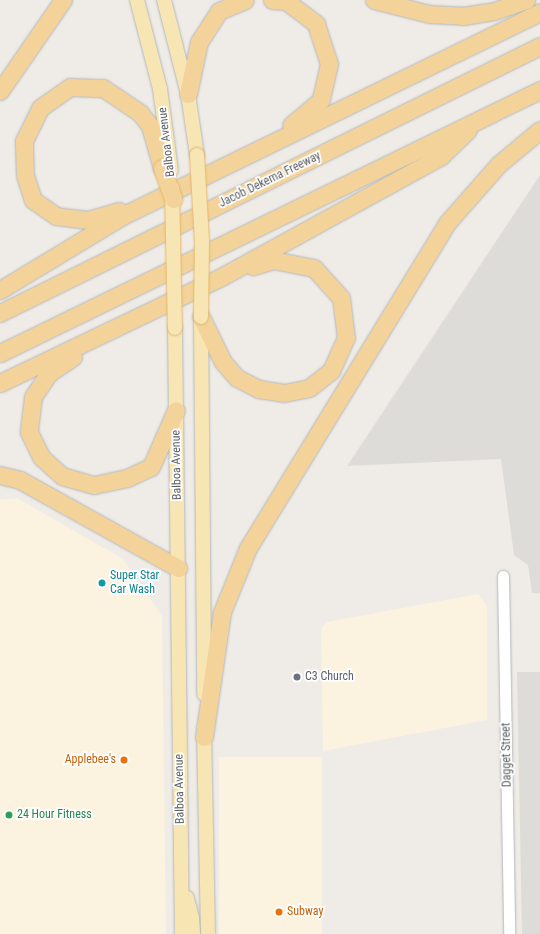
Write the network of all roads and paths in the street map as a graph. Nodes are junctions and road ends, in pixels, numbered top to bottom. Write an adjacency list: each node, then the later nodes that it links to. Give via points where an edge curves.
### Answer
1 (63, 0): 11 (highway)
2 (137, 0): 16 (main road, Balboa Avenue, via 160,89)
3 (164, 0): 12 (main road, Balboa Avenue)
4 (245, 0): 12 (highway, via 219,10 199,42)
5 (272, 0): 15 (highway, via 286,1 316,24 329,64 321,100)
6 (374, 0): 7 (highway, via 429,14 463,16 494,11)
7 (526, 0)
8 (540, 12): 15 (highway)
9 (540, 46): 20 (highway, Jacob Dekema Freeway)
10 (540, 90): 13 (highway)
11 (0, 91)
12 (188, 94): 21 (main road, Balboa Avenue, bridge, via 197,155 202,242)
13 (479, 120): 18 (highway, via 441,156); 23 (highway)
14 (540, 130): 29 (highway, via 499,164 447,223 248,548 222,612)
15 (272, 141): 17 (highway)
16 (166, 169): 17 (highway, bridge); 17 (highway, via 146,121 140,113 104,88 70,87 40,108 24,141 25,175 33,200 56,216 88,220)
17 (165, 200): 19 (highway, via 122,216); 25 (main road, Balboa Avenue, bridge, via 176,328)
18 (223, 276): 21 (highway, via 273,260 314,268 341,298 346,338 331,370 309,388 284,393 258,389 237,378 223,362); 22 (highway)
19 (0, 290)
20 (0, 313)
21 (201, 317): 29 (main road, Balboa Avenue)
22 (118, 326): 24 (highway); 25 (highway, via 49,373 33,397 30,432 41,457 62,476 94,485 127,478 151,467)
23 (0, 354)
24 (0, 383)
25 (176, 410): 27 (main road, Balboa Avenue)
26 (0, 474): 27 (highway, via 20,480)
27 (178, 568): 30 (main road, Balboa Avenue)
28 (503, 576): 34 (street, Dagget Street)
29 (204, 737): 33 (main road, Balboa Avenue)
30 (182, 880): 31 (main road, Balboa Avenue); 32 (main road, via 192,918)
31 (182, 934)
32 (193, 934)
33 (208, 934)
34 (509, 934)

